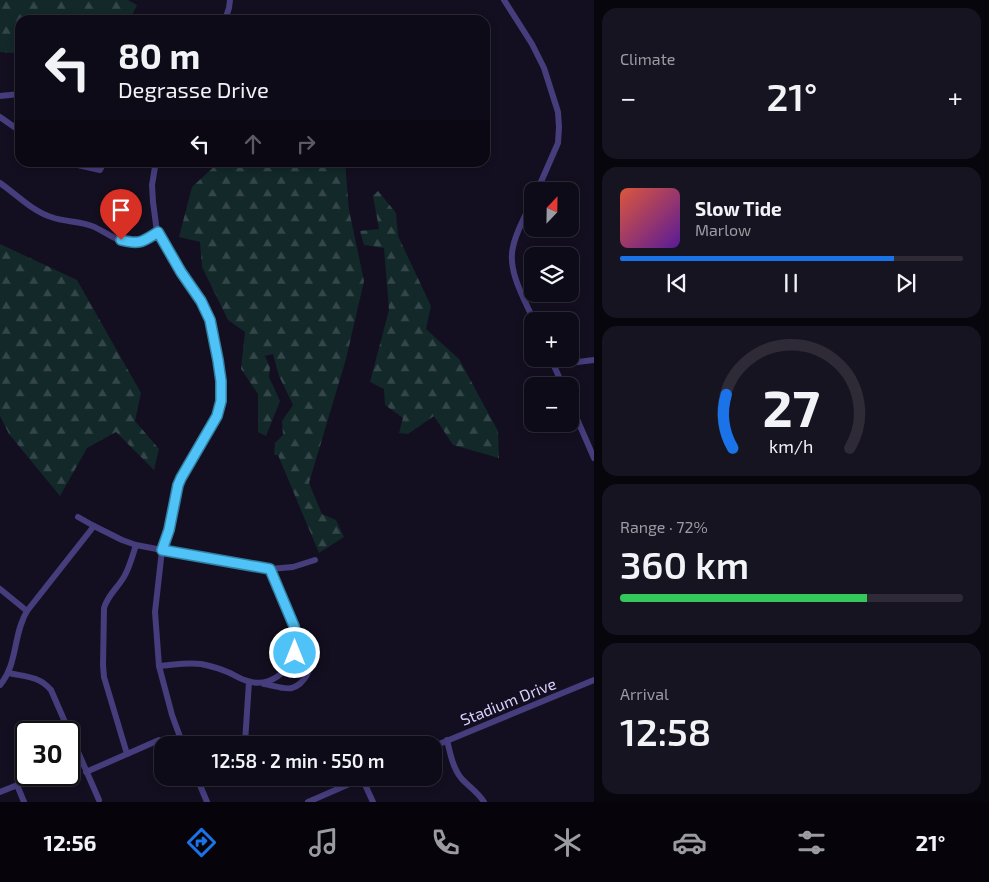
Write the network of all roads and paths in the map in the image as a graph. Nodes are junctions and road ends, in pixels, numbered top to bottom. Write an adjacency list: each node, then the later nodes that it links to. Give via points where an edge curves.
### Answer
1 (230, 0): 3 (street)
2 (504, 0): 11 (street, via 544,68 558,112 558,143)
3 (227, 15)
4 (15, 94): 5 (street)
5 (0, 96)
6 (0, 117): 7 (street)
7 (15, 128)
8 (87, 167): 9 (street, via 100,170)
9 (102, 167)
10 (155, 167): 14 (street, via 152,185)
11 (541, 182)
12 (0, 183): 14 (street, via 36,211 52,218 80,222 111,237 139,243)
13 (524, 219): 15 (street, via 511,255 515,276)
14 (158, 232): 23 (street, via 210,320 218,360 221,401 217,416 178,485)
15 (530, 312)
16 (594, 360): 17 (street)
17 (579, 361)
18 (579, 424): 19 (street)
19 (594, 458)
20 (78, 517): 21 (street)
21 (94, 526): 22 (street); 27 (street)
22 (136, 545): 23 (street); 40 (street, via 127,572 109,595 104,608 104,677)
23 (162, 550): 25 (street); 29 (street, via 155,612)
24 (315, 560): 25 (street, via 293,567)
25 (270, 569): 28 (street, via 294,626)
26 (0, 589): 27 (street)
27 (27, 611): 30 (street)
28 (297, 644): 33 (street, via 289,666 280,675); 33 (street, via 310,663 301,683 290,688)
29 (159, 666): 32 (street, via 199,664); 35 (street)
30 (9, 673): 34 (street); 41 (street, via 37,679 50,690)
31 (594, 680): 37 (street, Stadium Drive)
32 (248, 682): 33 (street); 36 (street)
33 (262, 683)
34 (0, 685)
35 (180, 736)
36 (245, 736)
37 (447, 740): 38 (street, Stadium Drive); 53 (street, via 455,768)
38 (442, 742)
39 (154, 743): 40 (street)
40 (127, 754): 41 (street)
41 (86, 772): 48 (street)
42 (15, 786): 47 (street)
43 (17, 786): 49 (street)
44 (200, 786): 50 (street)
45 (344, 786): 51 (street)
46 (366, 786): 52 (street)
47 (0, 792)
48 (99, 800)
49 (24, 802)
50 (207, 802)
51 (308, 802)
52 (373, 802)
53 (484, 802)

